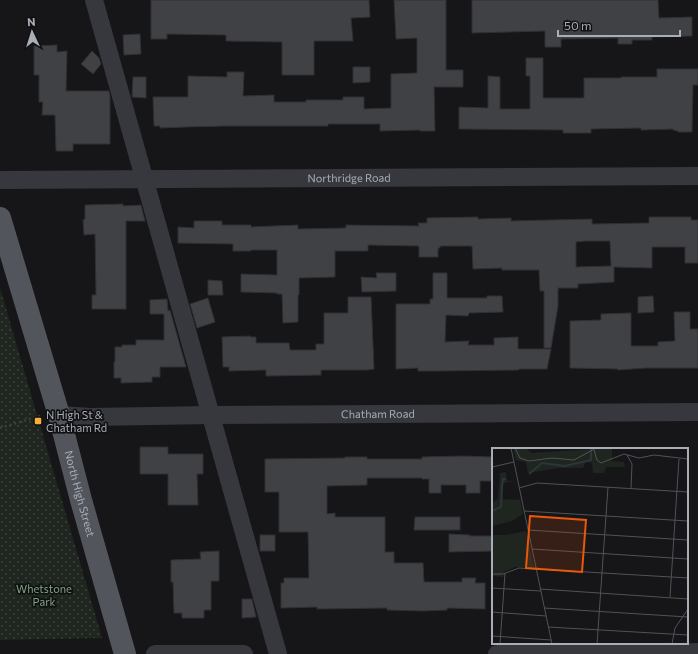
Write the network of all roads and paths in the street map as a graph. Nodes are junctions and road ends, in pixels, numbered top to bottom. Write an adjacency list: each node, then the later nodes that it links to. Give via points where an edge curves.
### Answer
1 (94, 0): 4 (street)
2 (698, 176): 4 (street, Northridge Road)
3 (0, 180): 4 (street, Northridge Road)
4 (145, 180): 8 (street)
5 (0, 218): 7 (main road, North High Street)
6 (698, 412): 8 (street, Chatham Road)
7 (59, 415): 8 (street, Chatham Road); 9 (path, via 37,416); 11 (main road, North High Street)
8 (212, 415): 14 (street)
9 (0, 428)
10 (698, 652): 15 (street)
11 (125, 654)
12 (155, 654): 13 (street)
13 (244, 654)
14 (278, 654)
15 (497, 654)

